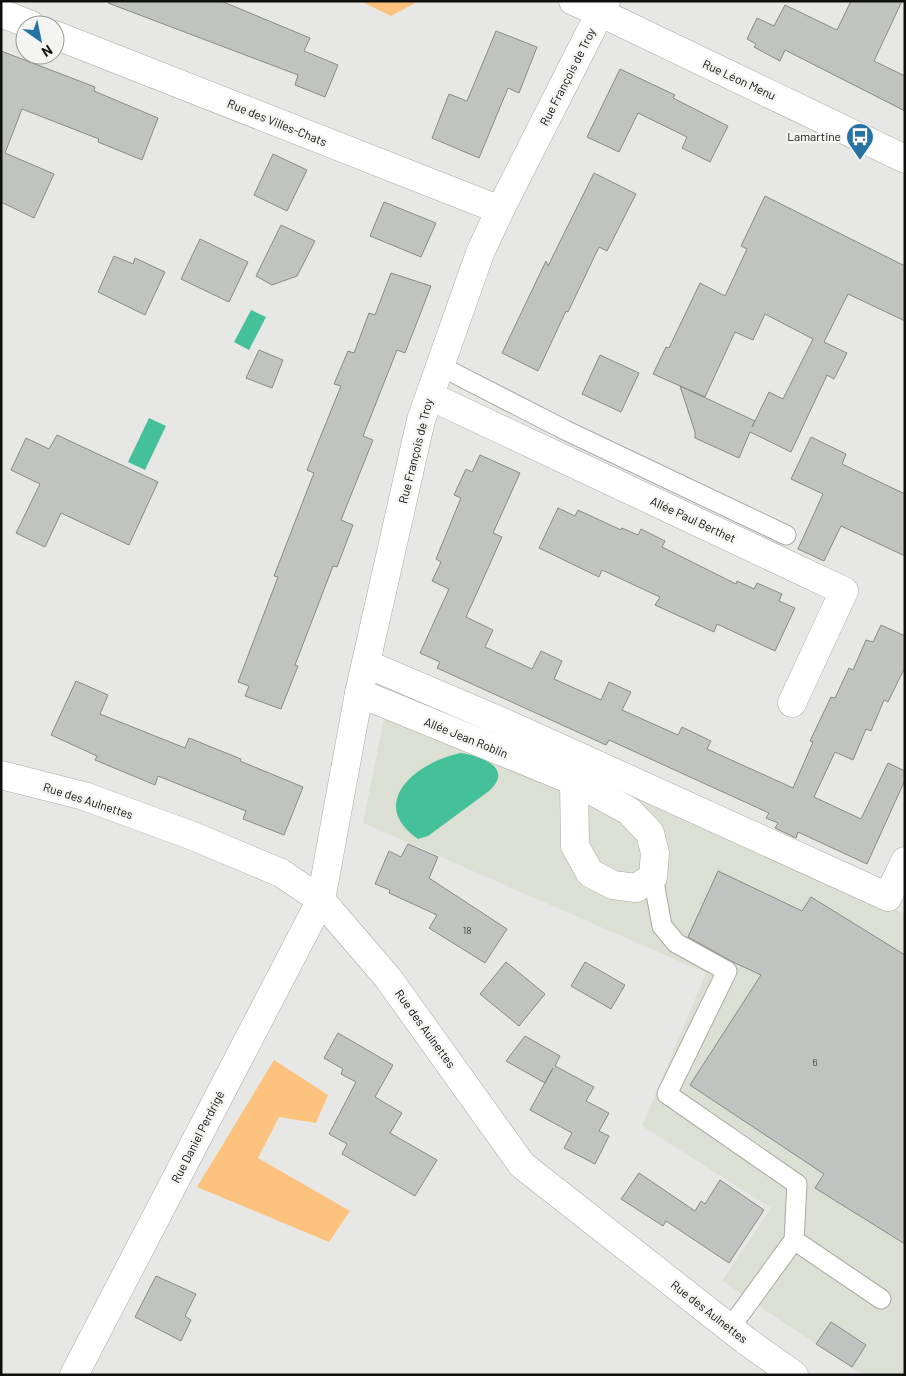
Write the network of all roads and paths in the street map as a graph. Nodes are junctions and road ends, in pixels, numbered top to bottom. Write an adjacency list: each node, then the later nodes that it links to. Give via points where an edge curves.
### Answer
1 (573, 1): 2 (street, Rue Léon Menu)
2 (604, 7): 6 (street, Rue Léon Menu); 7 (street, Rue François de Troy)
3 (1, 13): 4 (street)
4 (15, 19)
5 (65, 38): 7 (street, Rue des Villes-Chats)
6 (905, 159)
7 (500, 210): 8 (street, Rue François de Troy, via 480,253)
8 (440, 366): 9 (street, Rue François de Troy); 10 (lane, via 565,430)
9 (430, 396): 11 (street, Rue François de Troy, via 421,420); 13 (street, Allée Paul Berthet, via 844,591)
10 (786, 535)
11 (367, 664): 12 (street, Rue François de Troy); 16 (street, via 514,727 888,897)
12 (359, 693): 15 (street, Allée Jean Roblin); 18 (street, Rue François de Troy)
13 (792, 703)
14 (1, 775): 18 (street, Rue des Aulnettes, via 84,796 193,836 282,873)
15 (574, 780): 17 (street, Allée Jean Roblin, via 629,811 650,833 655,853); 17 (street, via 575,846 590,873 612,885 636,888)
16 (905, 861)
17 (653, 877): 19 (lane, via 662,926 676,943 727,971 667,1094 797,1184)
18 (321, 900): 21 (street, Rue des Aulnettes, via 388,978 522,1165); 22 (street, Rue Daniel Perdrigé)
19 (794, 1240): 20 (lane); 21 (lane)
20 (881, 1299)
21 (730, 1328): 23 (street, Rue des Aulnettes)
22 (74, 1375)
23 (794, 1375)

